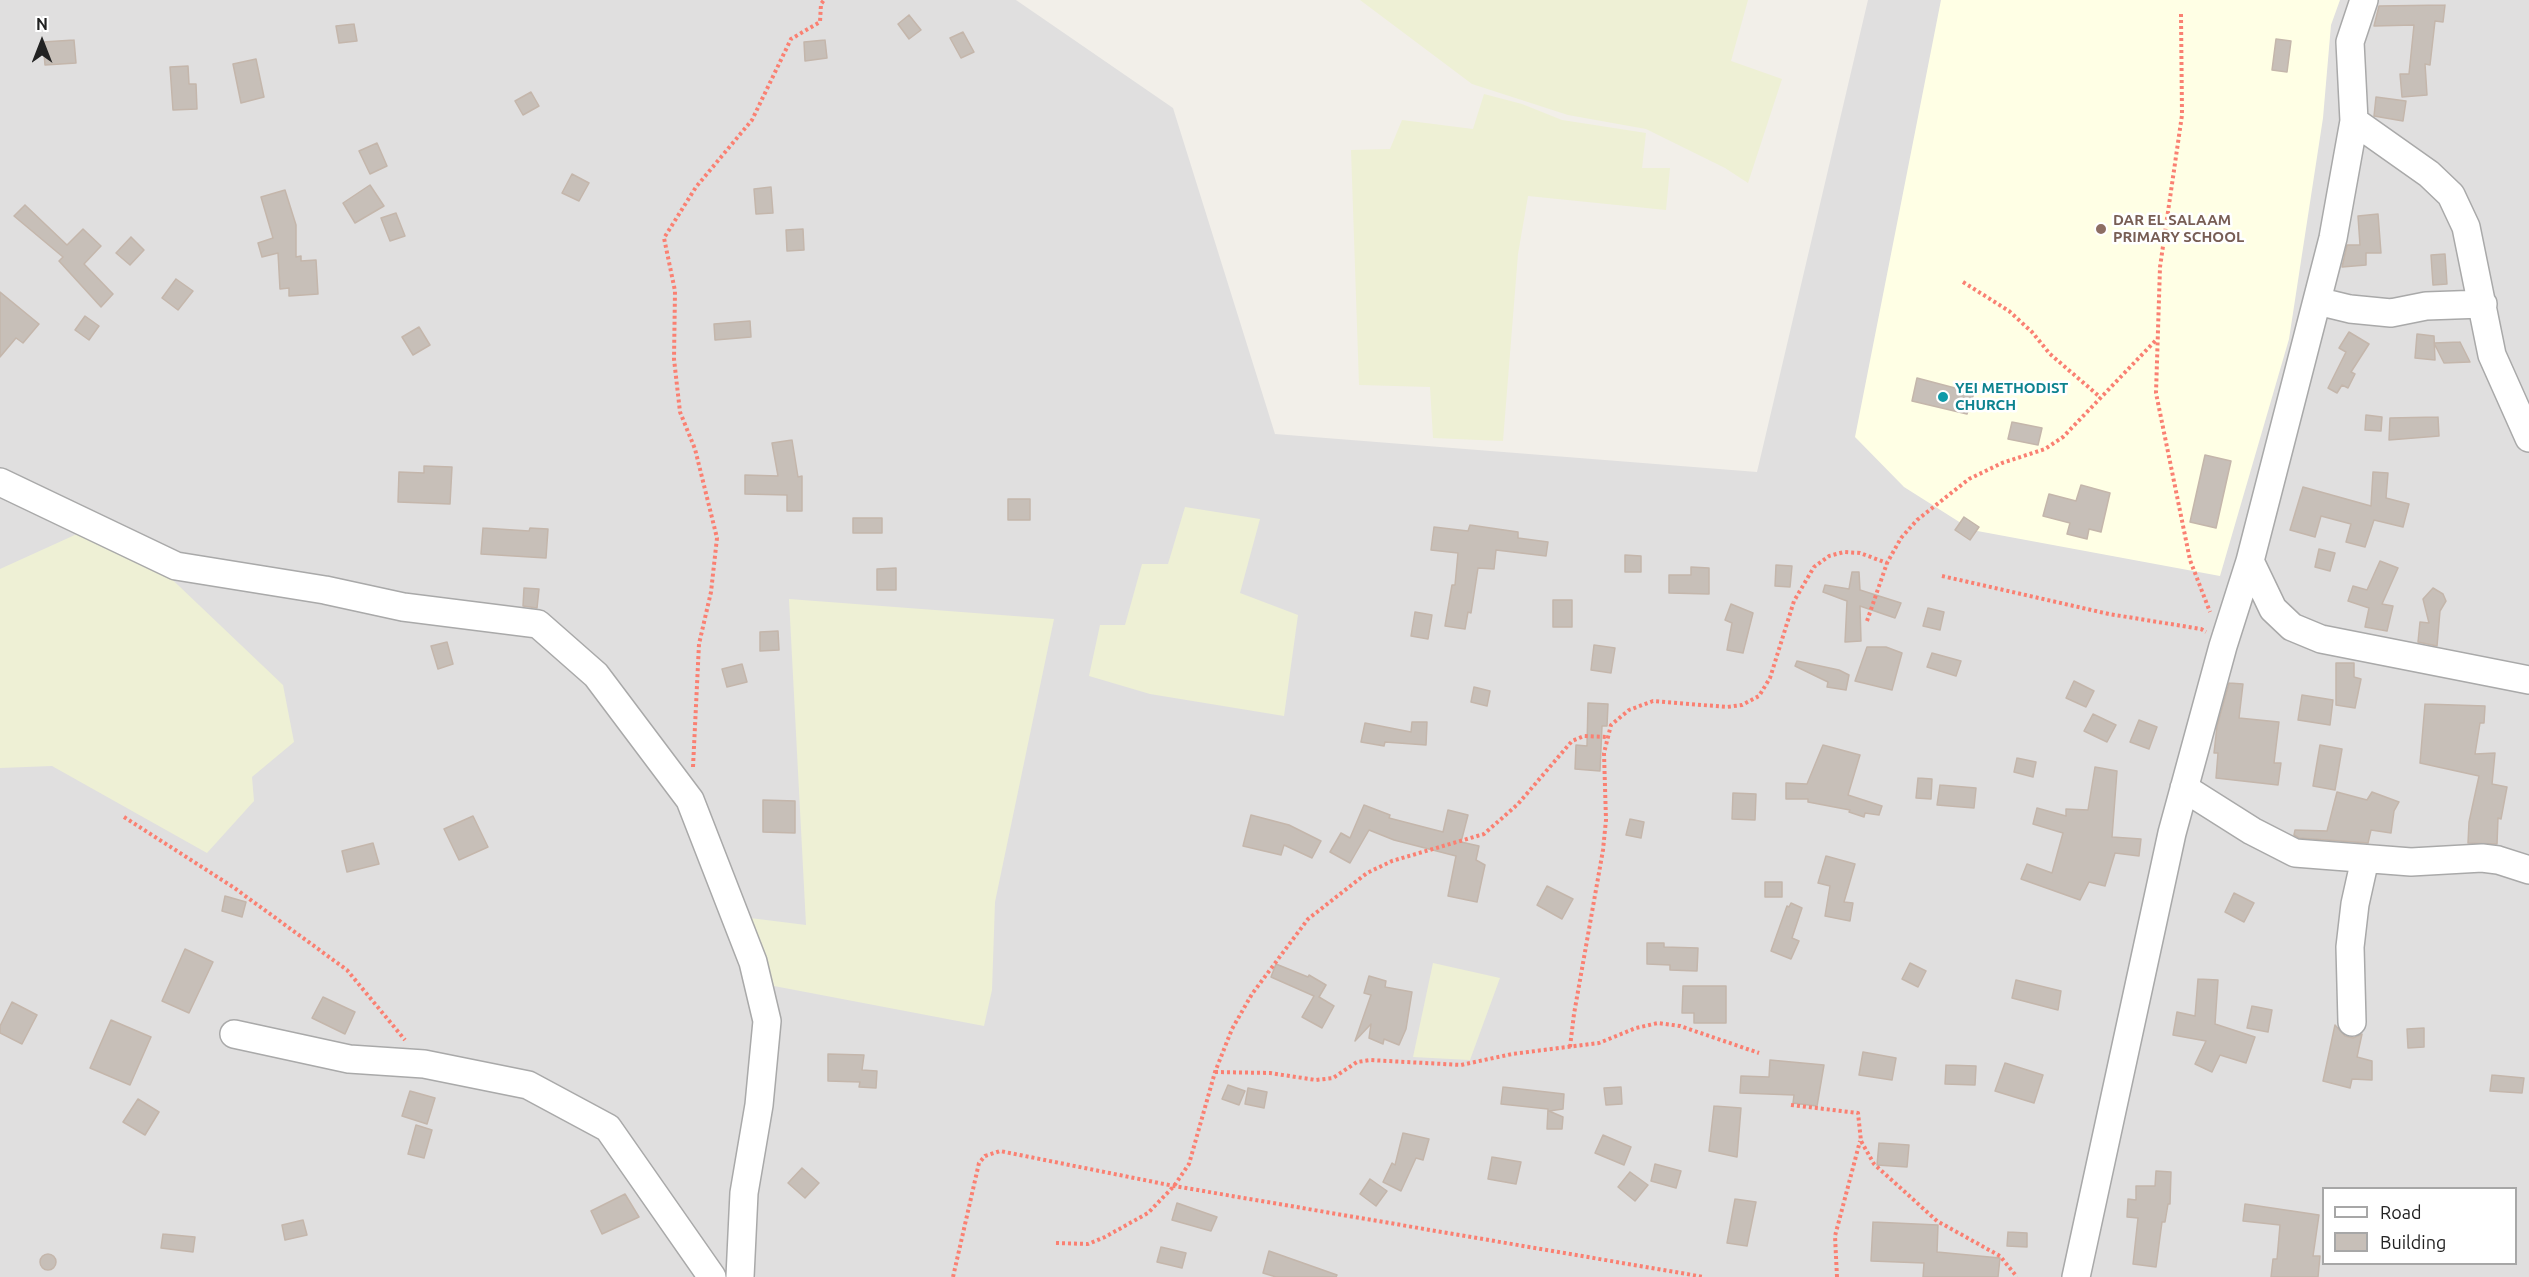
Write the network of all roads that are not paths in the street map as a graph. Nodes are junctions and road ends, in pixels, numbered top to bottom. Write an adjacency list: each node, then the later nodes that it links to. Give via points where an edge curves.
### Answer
1 (2364, 0): 2 (street, via 2350,42)
2 (2354, 121): 3 (street); 4 (street, via 2429,174 2451,195 2466,227)
3 (2317, 302): 4 (street, via 2391,313 2426,306); 7 (street)
4 (2483, 304): 5 (street, via 2492,356)
5 (2529, 438)
6 (0, 482): 15 (street, via 176,566 403,607 538,624 596,675 690,800 753,962 767,1021 759,1105 744,1193)
7 (2250, 561): 8 (street, via 2273,609 2301,631 2320,639); 9 (street)
8 (2529, 680)
9 (2184, 788): 10 (street, via 2278,847 2295,853); 16 (street)
10 (2365, 859): 11 (street, via 2411,862 2482,858); 12 (street, via 2350,947)
11 (2529, 870)
12 (2352, 1022)
13 (234, 1034): 14 (street, via 349,1059 424,1064 528,1085 608,1128)
14 (712, 1277)
15 (740, 1277)
16 (2076, 1277)

